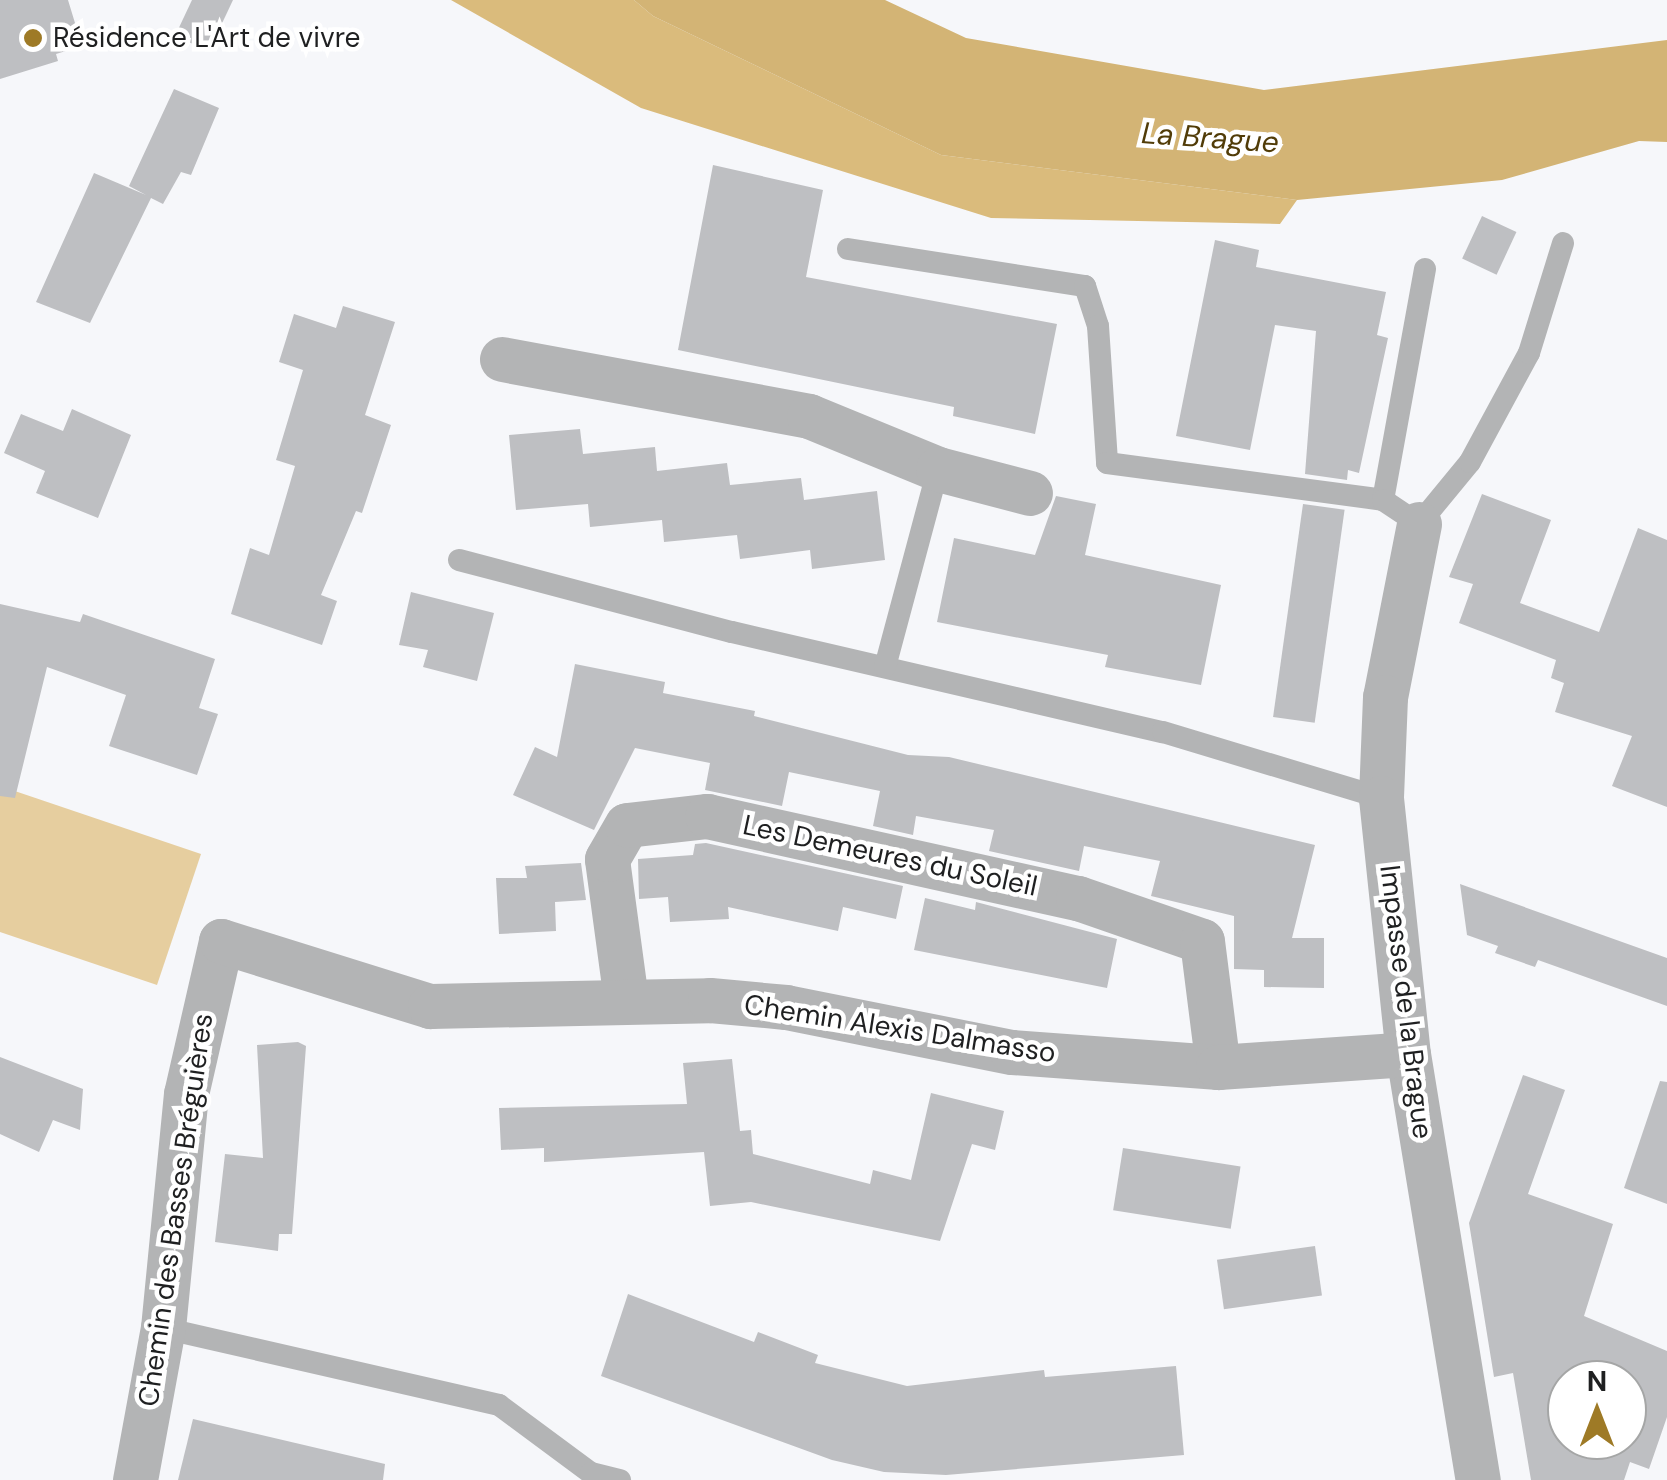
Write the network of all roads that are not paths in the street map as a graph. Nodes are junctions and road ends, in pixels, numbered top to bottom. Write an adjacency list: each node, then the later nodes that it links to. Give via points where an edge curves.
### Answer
1 (1562, 243): 7 (lane, via 1529,353 1470,462)
2 (848, 250): 7 (lane, via 1085,286 1098,326 1107,463)
3 (1425, 269): 7 (lane)
4 (502, 359): 5 (street, via 810,416)
5 (938, 469): 6 (street); 9 (lane)
6 (1030, 493)
7 (1401, 512): 10 (street, Impasse de la Brague)
8 (460, 560): 9 (lane)
9 (885, 668): 10 (lane, via 1162,732)
10 (1381, 798): 13 (street, Impasse de la Brague)
11 (221, 942): 12 (street, Chemin Alexis Dalmasso, via 430,1006); 15 (street, Chemin des Basses Bréguières, via 186,1094)
12 (626, 1000): 14 (street, Chemin Alexis Dalmasso, via 786,1007 1012,1052); 14 (street, Les Demeures du Soleil, via 608,859 627,824 707,816 1078,898 1202,942)
13 (1408, 1054): 14 (street, Chemin Alexis Dalmasso); 18 (street, Impasse de la Brague)
14 (1218, 1066)
15 (164, 1328): 16 (street, Chemin des Basses Bréguières); 17 (lane, via 499,1405 591,1473)
16 (135, 1480)
17 (620, 1480)
18 (1478, 1480)

